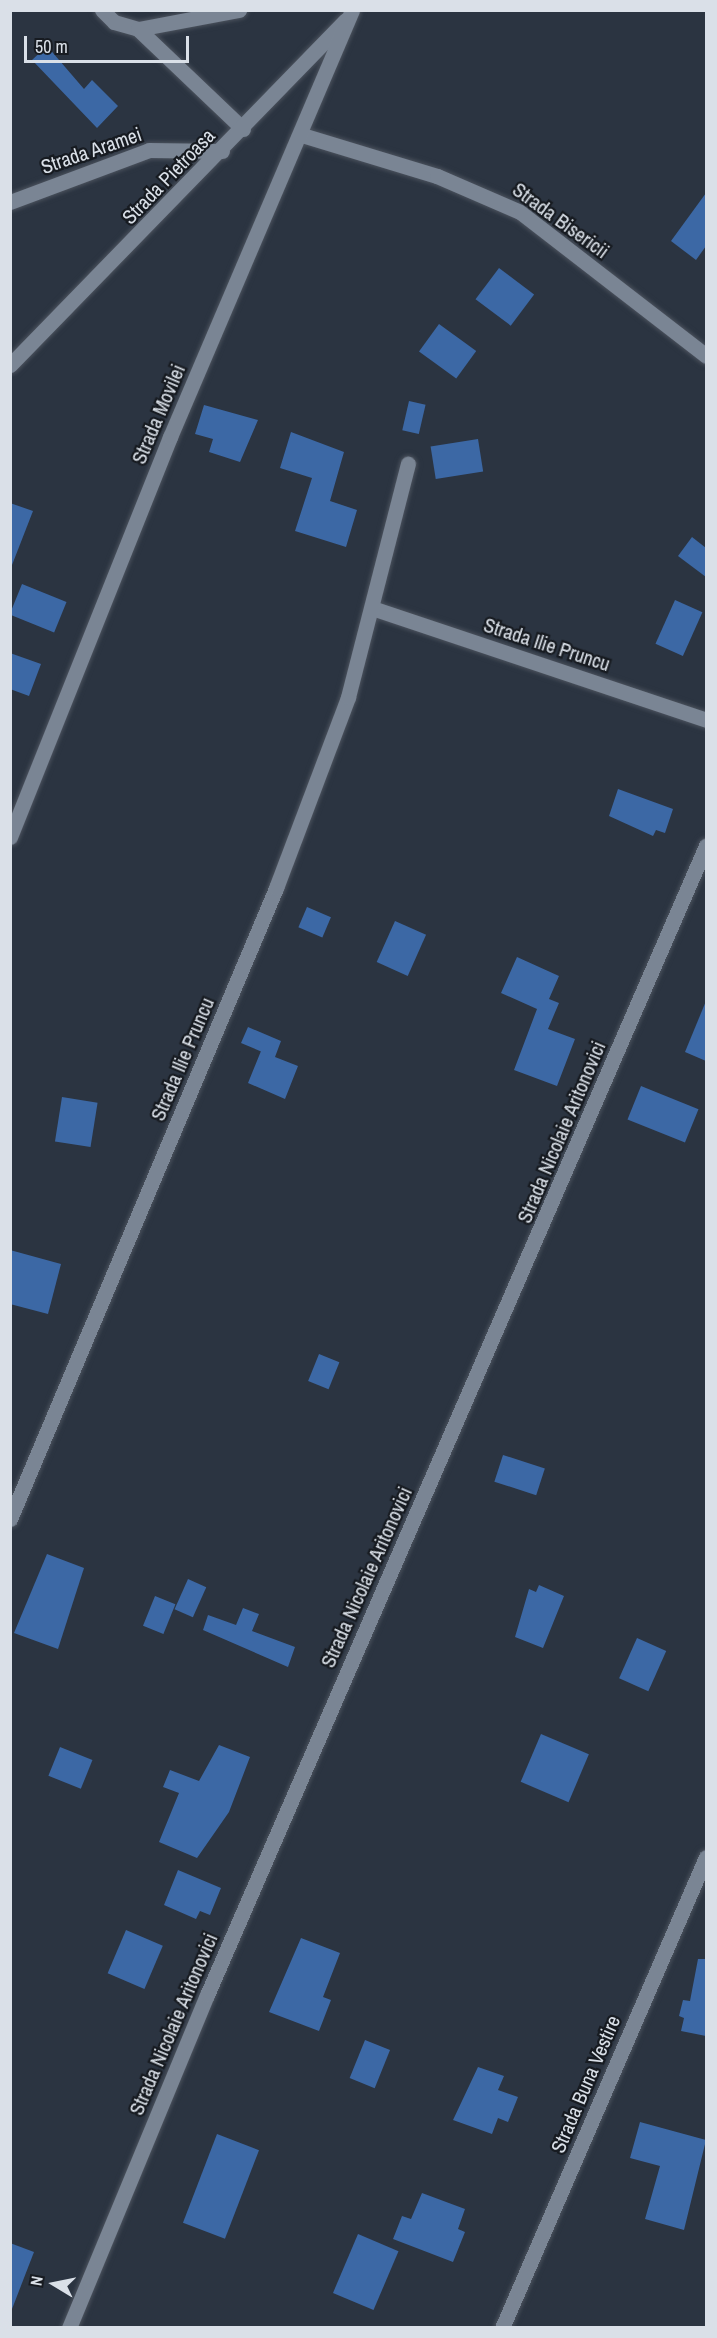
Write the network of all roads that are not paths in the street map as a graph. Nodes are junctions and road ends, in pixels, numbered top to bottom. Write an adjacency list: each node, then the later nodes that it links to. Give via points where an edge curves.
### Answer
1 (102, 10): 4 (street, via 114,22)
2 (239, 10): 4 (street, via 163,29)
3 (352, 12): 5 (street, Strada Pietroasa); 6 (street, Strada Movilei)
4 (138, 29): 5 (street)
5 (243, 129): 7 (street, Strada Pietroasa)
6 (302, 135): 9 (street, Strada Bisericii, via 437,176 520,212); 14 (street, Strada Movilei, via 170,437)
7 (222, 151): 8 (street, Strada Aramei, via 149,150); 10 (street, Strada Pietroasa)
8 (10, 202)
9 (706, 356)
10 (10, 365)
11 (408, 464): 12 (street, Strada Ilie Pruncu)
12 (375, 609): 13 (street, Strada Ilie Pruncu); 16 (street, Strada Ilie Pruncu, via 348,697 276,888)
13 (706, 720)
14 (10, 837)
15 (706, 846): 18 (street, Strada Nicolaie Aritonovici, via 212,1984)
16 (10, 1519)
17 (706, 1857): 19 (street, Strada Buna Vestire)
18 (69, 2328)
19 (502, 2328)

